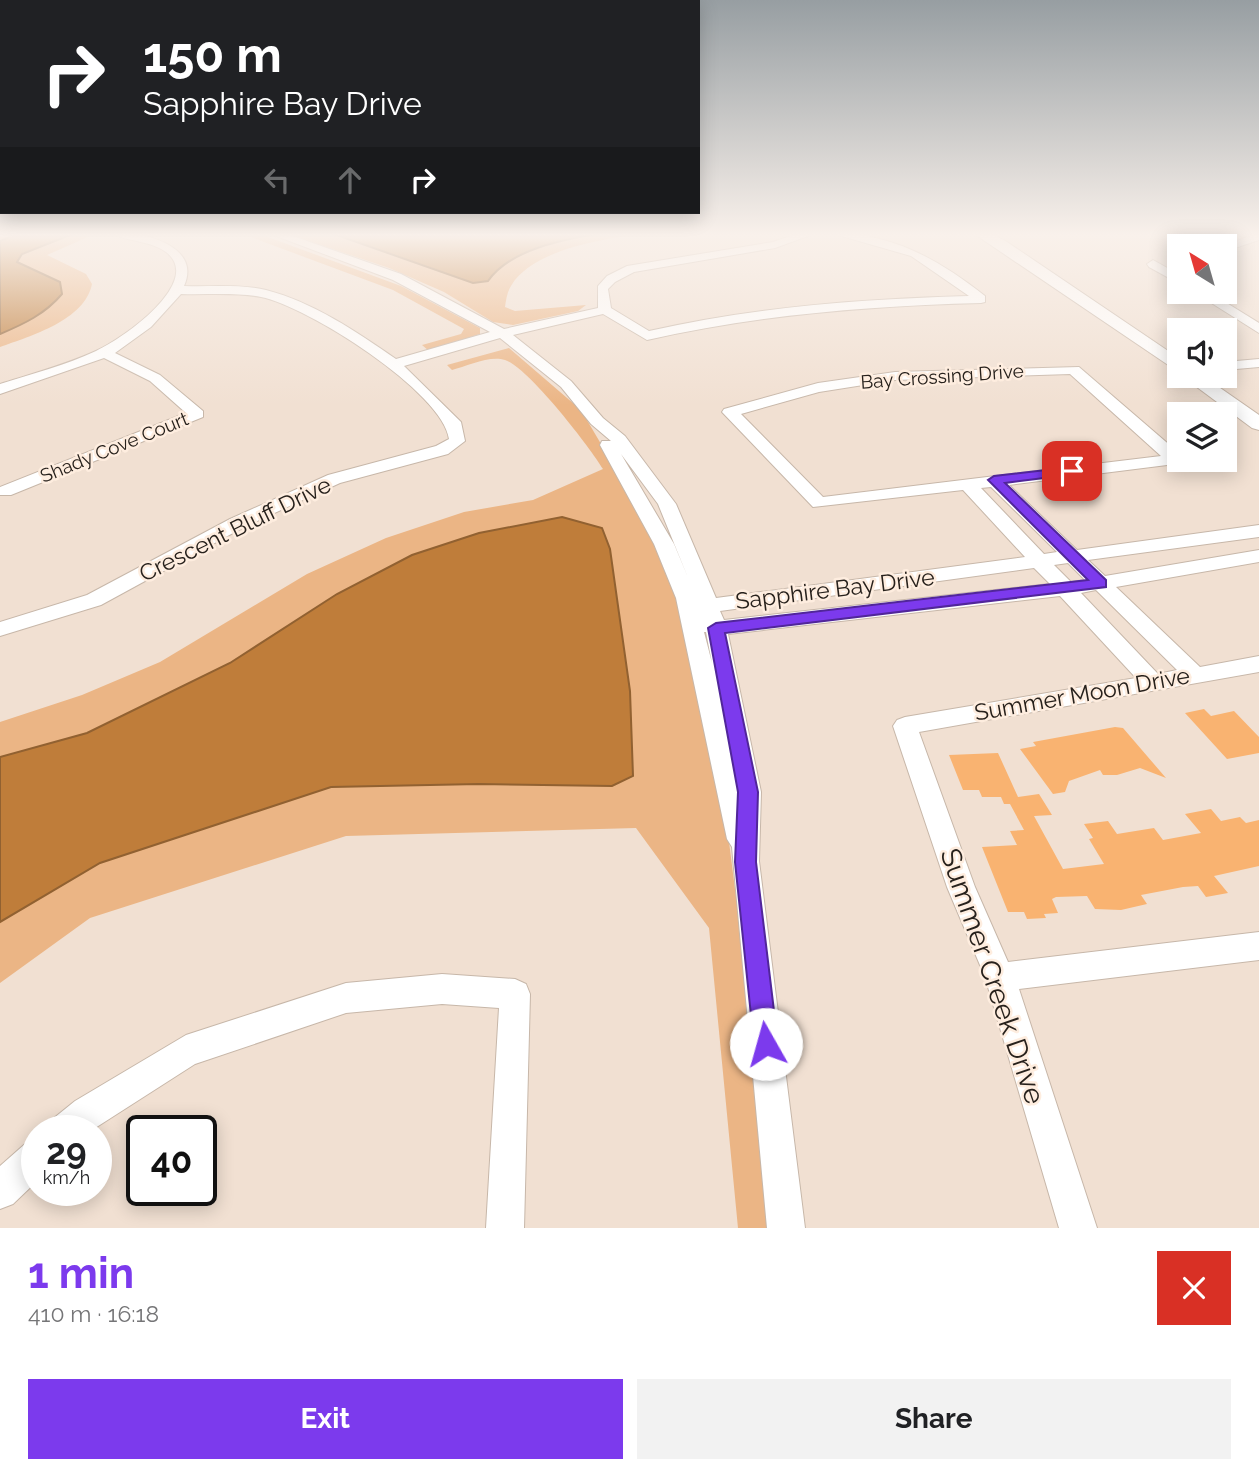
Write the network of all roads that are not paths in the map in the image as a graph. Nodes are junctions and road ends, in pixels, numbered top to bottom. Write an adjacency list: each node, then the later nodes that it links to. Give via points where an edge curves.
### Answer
1 (179, 290): 18 (street, via 144,326)
2 (187, 290): 23 (street, via 262,293 351,334)
3 (422, 290): 14 (street)
4 (603, 290): 10 (street, via 601,296)
5 (969, 290): 10 (street, via 981,299 786,309 647,336)
6 (1069, 290): 20 (main road)
7 (1096, 290): 8 (main road)
8 (1113, 301)
9 (1220, 304): 12 (street)
10 (610, 314): 14 (street); 15 (street)
11 (1259, 316): 12 (street)
12 (1244, 319): 13 (street)
13 (1259, 329)
14 (502, 333): 15 (street); 19 (street)
15 (514, 342): 19 (street); 38 (street, via 566,384 597,421)
16 (1259, 350): 17 (street)
17 (1237, 351)
18 (104, 353): 26 (street); 31 (street, Shady Cove Court, via 155,378 197,414)
19 (454, 353): 23 (street)
20 (1167, 356)
21 (1259, 363): 22 (street)
22 (1237, 365)
23 (399, 368): 39 (street, Crescent Bluff Drive, via 455,425 457,441 442,450 334,479 237,523 94,600)
24 (1237, 386): 27 (main road)
25 (1208, 388): 28 (main road)
26 (0, 389)
27 (1259, 403)
28 (1259, 425)
29 (994, 480): 30 (street); 30 (street, Bay Crossing Drive, via 1175,459 1074,370 895,376 818,388 730,412 819,503); 34 (street)
30 (967, 484): 35 (street)
31 (5, 491)
32 (1259, 531): 34 (street, Sapphire Bay Drive)
33 (1259, 556): 36 (street, Sapphire Bay Drive)
34 (1074, 558): 35 (street, Sapphire Bay Drive); 36 (street)
35 (1041, 563): 37 (street); 38 (street, Sapphire Bay Drive)
36 (1100, 583): 37 (street, Sapphire Bay Drive); 41 (street)
37 (1066, 589): 38 (street, Sapphire Bay Drive); 42 (street)
38 (706, 618): 50 (street, via 748,792 745,862)
39 (0, 629)
40 (1259, 664): 41 (street, Summer Moon Drive)
41 (1194, 674): 42 (street, Summer Moon Drive)
42 (1152, 681): 43 (street, Summer Moon Drive)
43 (905, 726): 45 (street, Summer Creek Drive, via 961,887)
44 (1259, 946): 45 (street)
45 (1000, 978): 51 (street, Summer Creek Drive)
46 (84, 1115): 49 (street, via 186,1051 346,998 442,989 515,994)
47 (21, 1172): 48 (street)
48 (0, 1192)
49 (505, 1228)
50 (786, 1228)
51 (1078, 1228)

